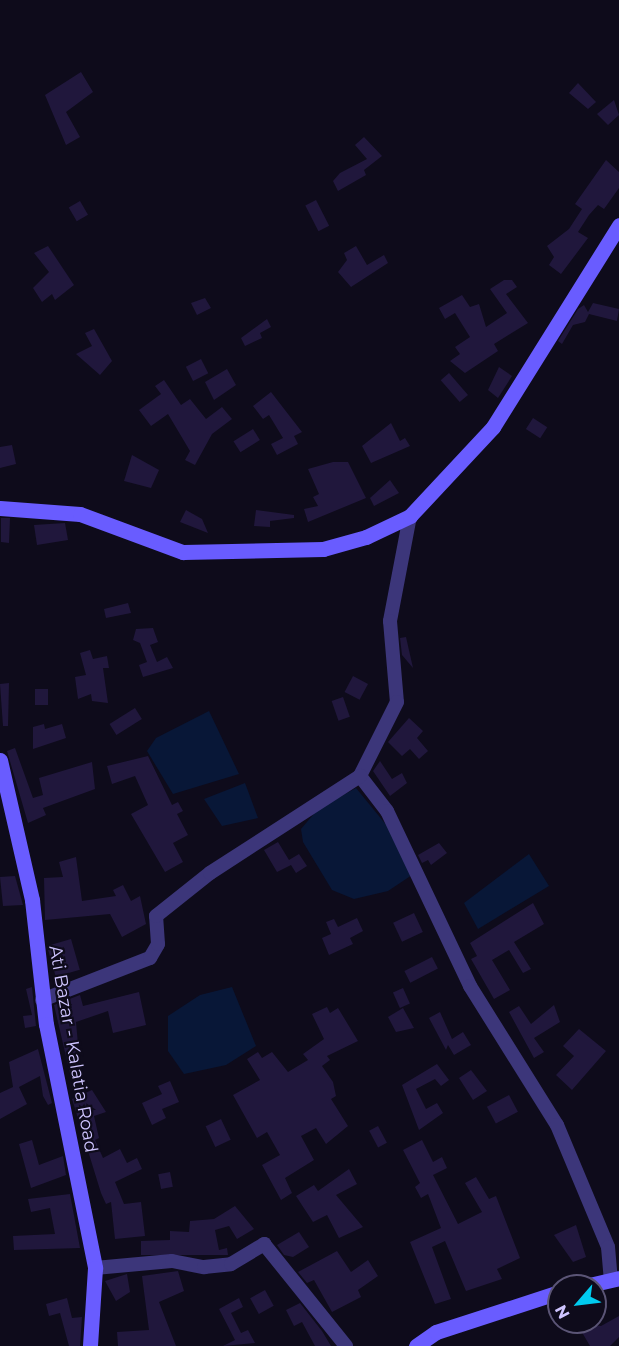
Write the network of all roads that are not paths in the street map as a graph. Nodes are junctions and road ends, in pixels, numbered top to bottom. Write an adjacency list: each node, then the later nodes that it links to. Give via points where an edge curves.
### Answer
1 (619, 225): 3 (street, via 493,427)
2 (0, 508): 3 (street, via 80,514 183,552 236,555 323,549)
3 (410, 516): 5 (street, via 390,621 398,702)
4 (0, 760): 6 (street, Ati Bazar - Kalatia Road, via 32,900)
5 (360, 776): 6 (street, via 259,839 156,916 158,944 150,957); 8 (street, via 387,811 470,987 557,1125 608,1247)
6 (42, 1000): 7 (street, Ati Bazar - Kalatia Road)
7 (95, 1268): 10 (street, Ati Bazar - Kalatia Road); 11 (street, via 172,1261 204,1267 231,1264 264,1244)
8 (615, 1279)
9 (547, 1296): 12 (street, via 436,1332)
10 (90, 1346)
11 (346, 1346)
12 (416, 1346)

